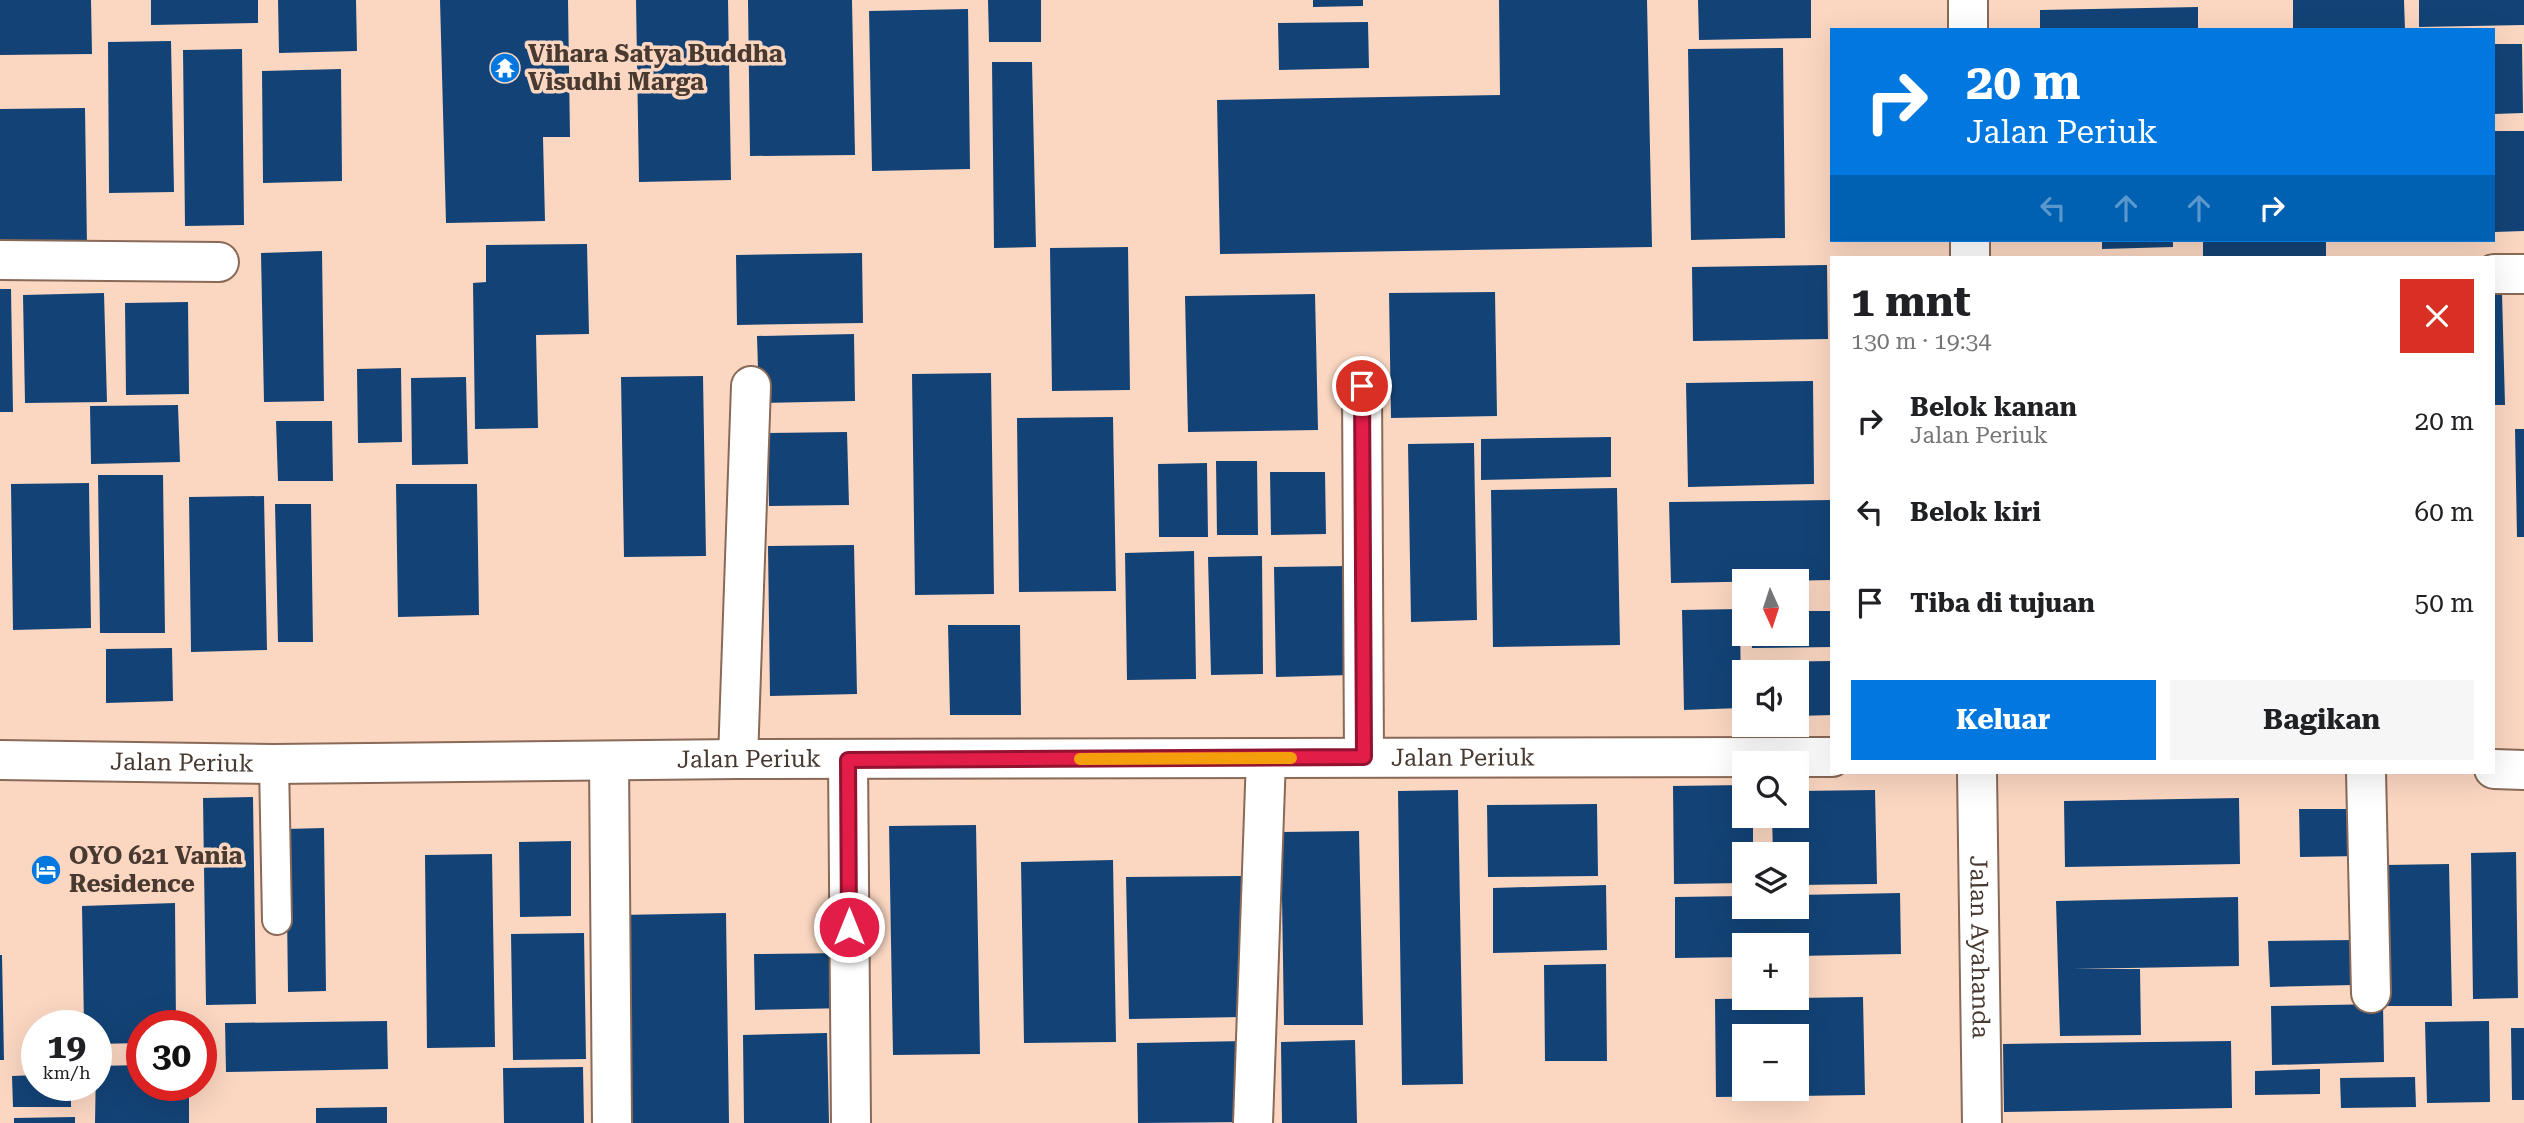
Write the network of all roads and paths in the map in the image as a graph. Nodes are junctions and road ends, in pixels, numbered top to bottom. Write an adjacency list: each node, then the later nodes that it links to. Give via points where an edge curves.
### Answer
1 (1968, 0): 2 (street)
2 (1968, 28)
3 (0, 260): 4 (street)
4 (219, 262)
5 (2495, 274): 6 (street)
6 (2524, 274)
7 (751, 386): 12 (street)
8 (1362, 386): 9 (street)
9 (1364, 757): 10 (street, Jalan Periuk); 11 (street, Jalan Periuk)
10 (1830, 757)
11 (1266, 758): 14 (street, Jalan Periuk); 25 (street)
12 (738, 759): 14 (street, Jalan Periuk); 15 (street, Jalan Periuk)
13 (0, 760): 16 (street, Jalan Periuk)
14 (848, 760): 24 (street)
15 (609, 761): 16 (street, Jalan Periuk); 23 (street)
16 (274, 764): 21 (lane)
17 (2495, 769): 18 (street)
18 (2524, 770)
19 (1977, 774): 26 (street, Jalan Ayahanda)
20 (2366, 774): 22 (street)
21 (277, 920)
22 (2371, 993)
23 (612, 1123)
24 (850, 1123)
25 (1253, 1123)
26 (1982, 1123)

